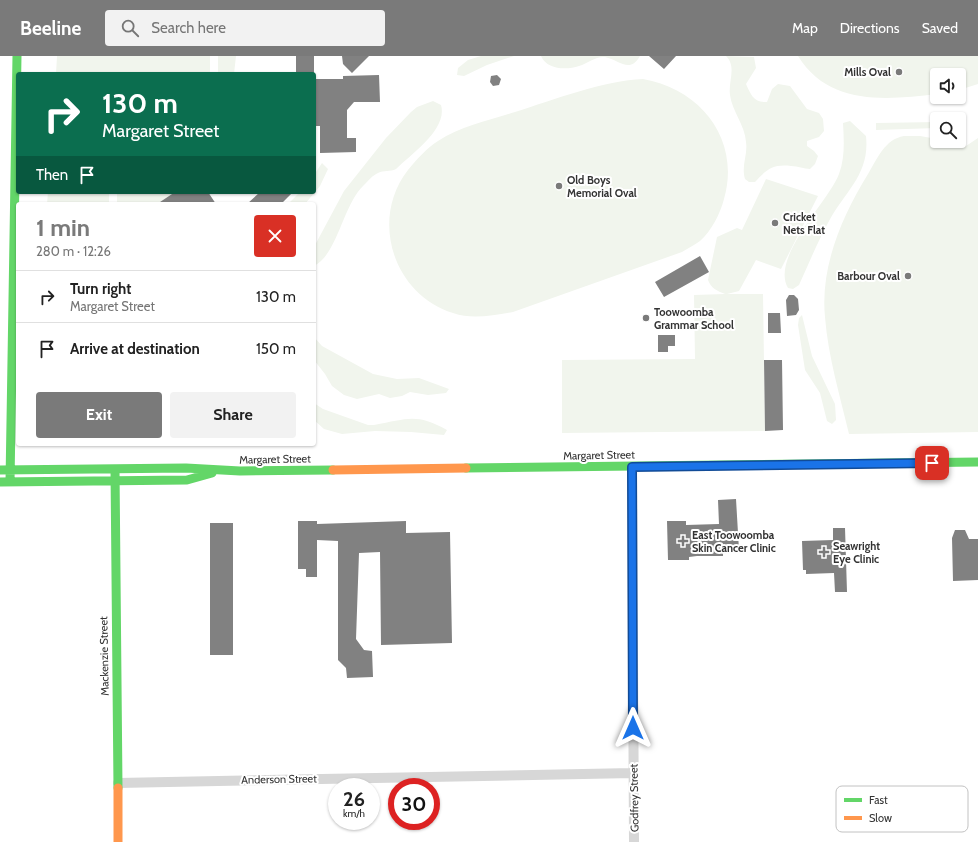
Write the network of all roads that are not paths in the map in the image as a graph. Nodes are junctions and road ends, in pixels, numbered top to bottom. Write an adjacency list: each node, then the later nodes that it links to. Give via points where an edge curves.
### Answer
1 (17, 56): 2 (street)
2 (17, 72)
3 (16, 115): 8 (street)
4 (978, 462): 5 (street, Margaret Street)
5 (632, 467): 9 (street, Margaret Street); 12 (street, Godfrey Street)
6 (114, 469): 8 (street, Margaret Street); 9 (street, Margaret Street, via 186,468); 11 (street, Mackenzie Street)
7 (0, 470): 8 (street, Margaret Street)
8 (10, 470): 10 (street)
9 (221, 471): 11 (street, Margaret Street, via 187,480)
10 (5, 482): 11 (street, Margaret Street)
11 (115, 482): 13 (street, Mackenzie Street)
12 (633, 772): 13 (street, Anderson Street); 15 (street, Godfrey Street)
13 (118, 782): 14 (street, Mackenzie Street)
14 (118, 842)
15 (634, 842)

